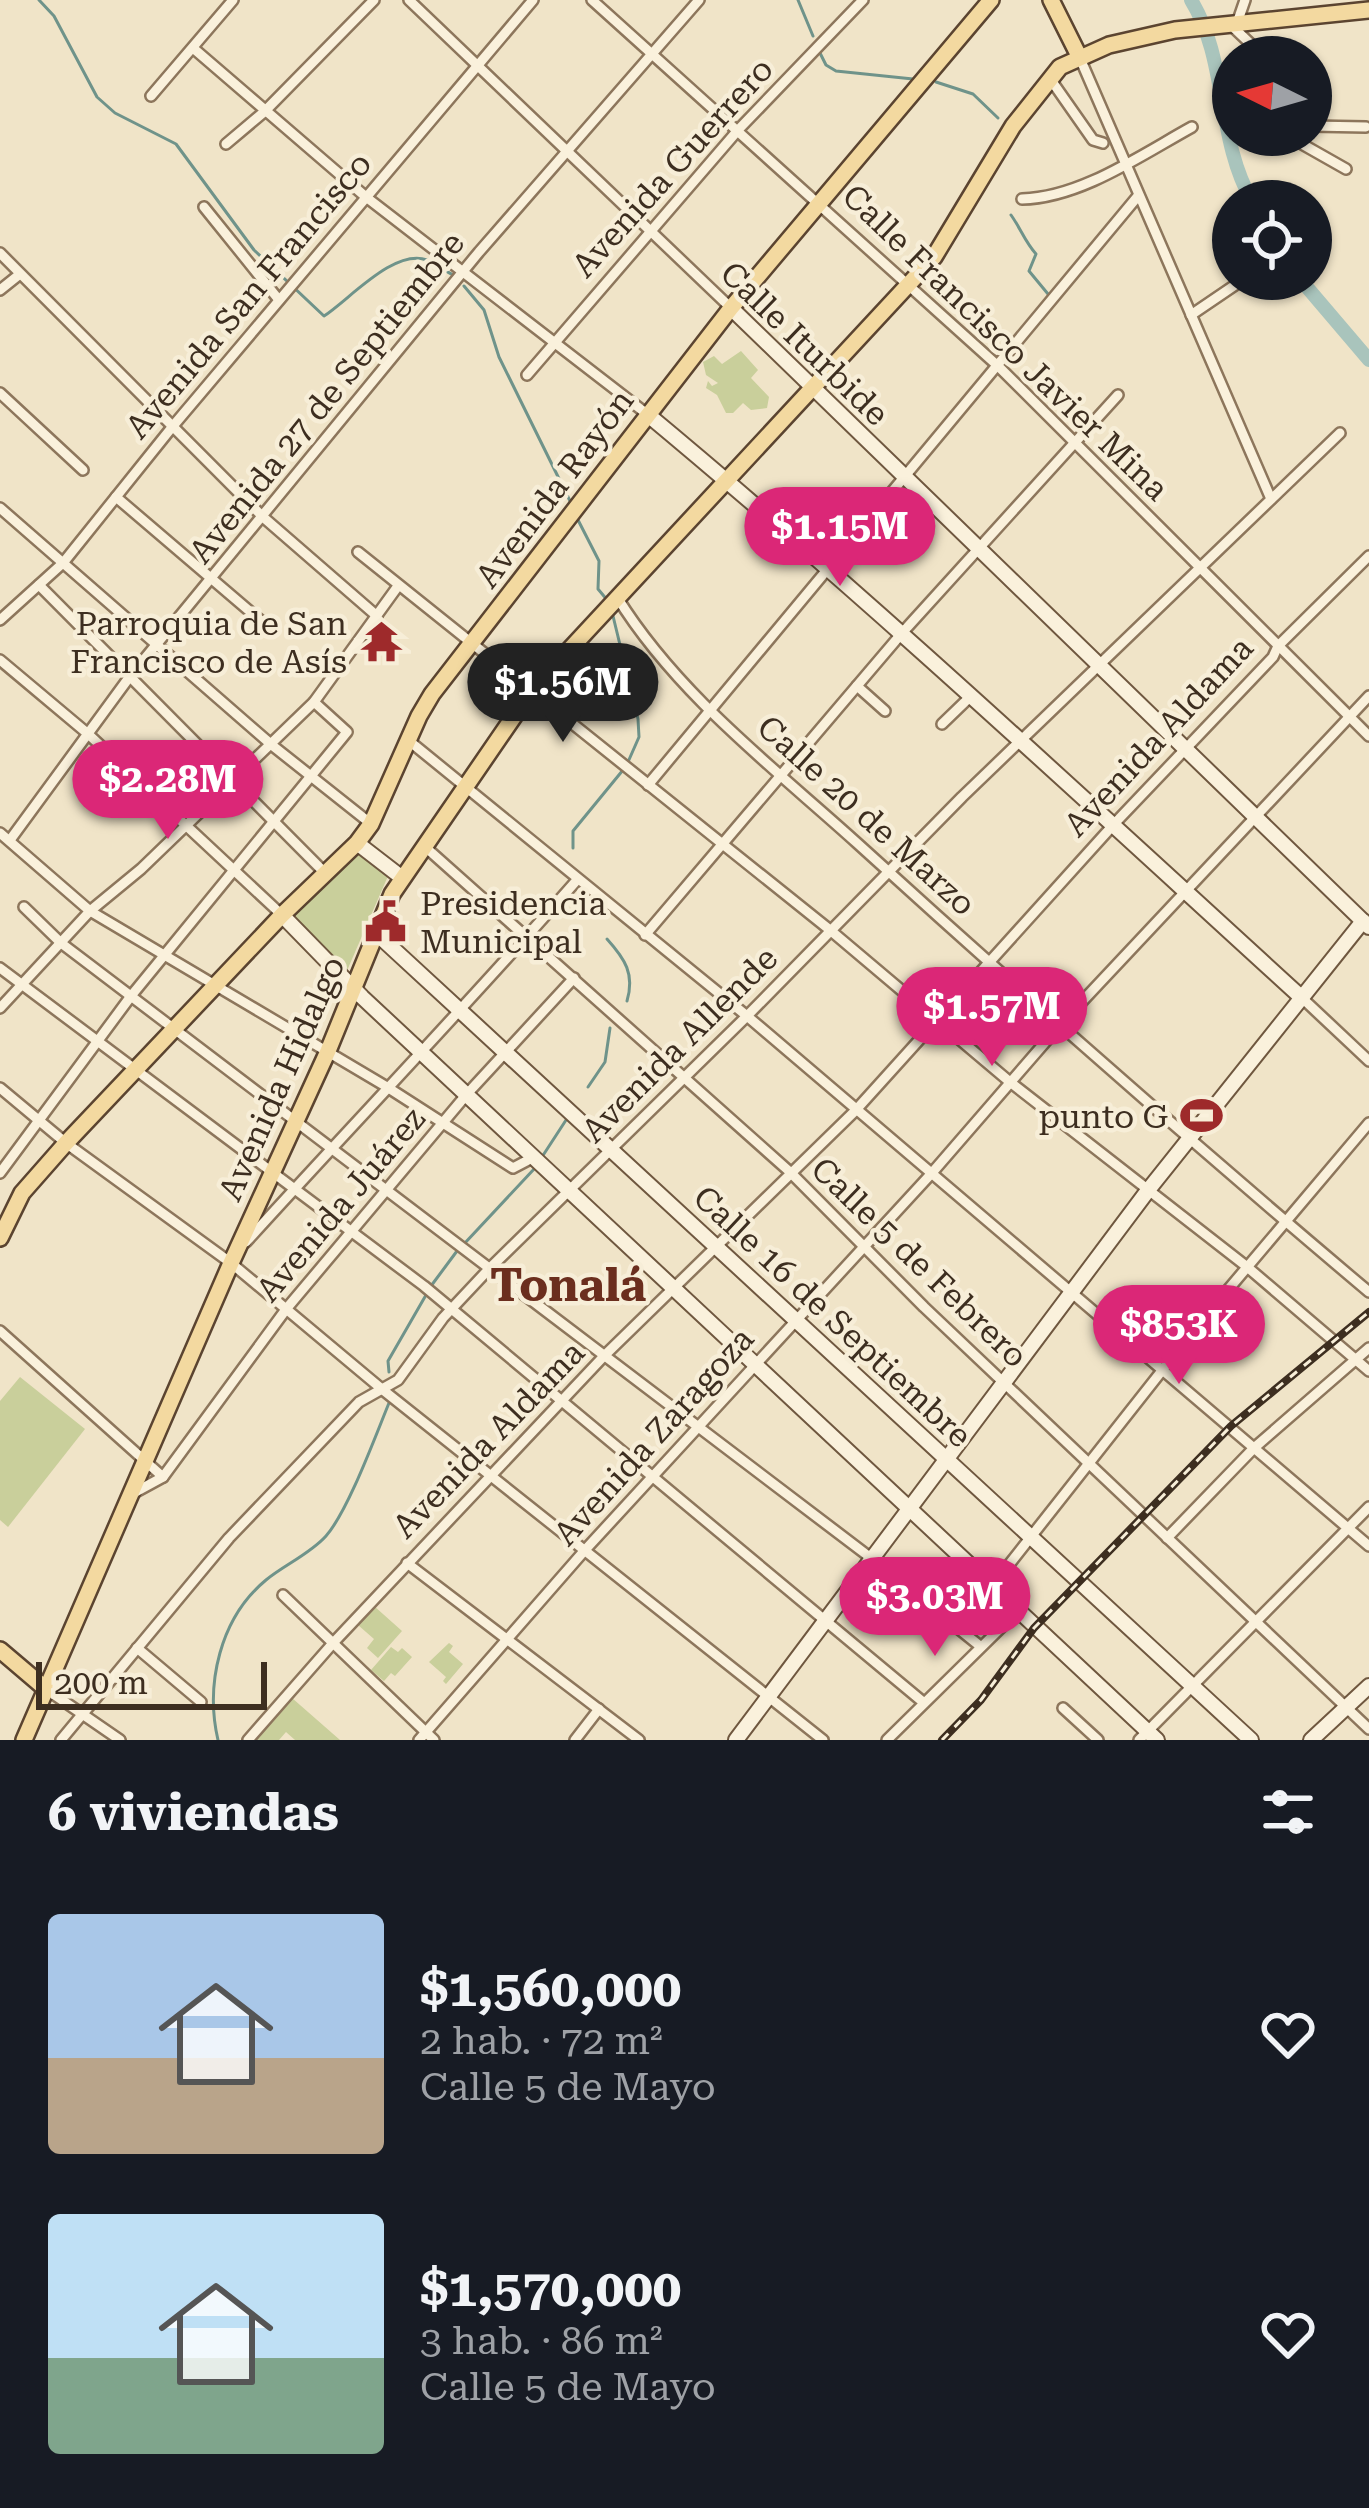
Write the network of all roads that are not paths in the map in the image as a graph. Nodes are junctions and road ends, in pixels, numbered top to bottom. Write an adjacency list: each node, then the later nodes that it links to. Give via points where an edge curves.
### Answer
1 (233, 0): 14 (street)
2 (374, 0): 20 (street)
3 (409, 0): 17 (street, Calle Iturbide)
4 (533, 0): 17 (street, Avenida San Francisco)
5 (592, 0): 15 (street, Calle Francisco Javier Mina)
6 (700, 0): 15 (street, Avenida 27 de Septiembre)
7 (863, 0): 24 (street, Avenida Guerrero)
8 (991, 0): 34 (main road, Avenida Rayón)
9 (1051, 0): 16 (main road)
10 (1245, 0): 12 (street)
11 (1369, 13): 12 (main road, Avenida Hidalgo)
12 (1229, 27): 13 (street); 16 (main road, Avenida Hidalgo)
13 (1240, 36)
14 (193, 48): 19 (street); 20 (street)
15 (652, 52): 24 (street, Calle Francisco Javier Mina); 27 (street, Avenida 27 de Septiembre)
16 (1079, 56): 18 (main road, Avenida Hidalgo); 29 (street)
17 (476, 66): 27 (street, Calle Iturbide); 32 (street, Avenida San Francisco)
18 (1049, 76): 25 (street); 40 (main road, Avenida Hidalgo)
19 (152, 96)
20 (264, 112): 26 (street); 32 (street)
21 (1332, 127): 23 (street)
22 (1192, 128): 29 (street)
23 (1366, 128)
24 (739, 129): 34 (street, Calle Francisco Javier Mina); 36 (street, Avenida Guerrero)
25 (1103, 143)
26 (226, 144)
27 (566, 152): 36 (street, Calle Iturbide); 38 (street, Avenida 27 de Septiembre)
28 (1322, 156): 30 (street)
29 (1125, 163): 31 (street); 33 (street)
30 (1346, 170)
31 (1138, 196): 45 (street); 47 (street)
32 (366, 197): 38 (street); 42 (street, Avenida San Francisco)
33 (1022, 199)
34 (819, 202): 40 (street, Calle Francisco Javier Mina); 44 (main road, Avenida Rayón)
35 (204, 207): 42 (street)
36 (648, 232): 44 (street, Calle Iturbide); 46 (street, Avenida Guerrero)
37 (0, 253): 39 (street)
38 (464, 272): 46 (street); 62 (street, Avenida 27 de Septiembre)
39 (20, 274): 41 (street); 53 (street)
40 (909, 284): 47 (street, Calle Francisco Javier Mina); 49 (main road, Avenida Hidalgo)
41 (0, 290)
42 (282, 297): 53 (street, Avenida San Francisco)
43 (1213, 300): 45 (street)
44 (731, 308): 49 (street, Calle Iturbide); 52 (main road, Avenida Rayón)
45 (1191, 315): 60 (street)
46 (555, 340): 48 (street, Avenida Guerrero); 52 (street)
47 (998, 366): 55 (street, Calle Francisco Javier Mina); 57 (street)
48 (527, 375)
49 (811, 386): 57 (street, Calle Iturbide); 58 (main road, Avenida Hidalgo)
50 (0, 393): 56 (street)
51 (1118, 395): 55 (street)
52 (647, 414): 58 (street); 77 (main road, Avenida Rayón)
53 (173, 426): 59 (street, Avenida San Francisco); 62 (street)
54 (1340, 433): 60 (street, Avenida Allende)
55 (1078, 442): 63 (street); 68 (street, Calle Francisco Javier Mina)
56 (83, 470)
57 (905, 477): 63 (street, Calle Iturbide); 67 (street)
58 (724, 478): 67 (street); 72 (main road, Avenida Hidalgo)
59 (116, 497): 66 (street, Avenida San Francisco); 69 (street)
60 (1271, 499): 68 (street, Avenida Allende)
61 (0, 508): 66 (street)
62 (263, 518): 69 (street, Avenida 27 de Septiembre); 73 (street)
63 (979, 549): 76 (street); 81 (street, Calle Iturbide)
64 (358, 552): 71 (street)
65 (1369, 556): 78 (street, Avenida Aldama)
66 (63, 563): 70 (street, Avenida San Francisco); 79 (street)
67 (830, 567): 76 (street); 88 (street)
68 (1201, 568): 78 (street, Calle Francisco Javier Mina); 81 (street, Avenida Allende)
69 (213, 579): 75 (street); 79 (street, Avenida 27 de Septiembre)
70 (38, 585): 74 (street, Avenida San Francisco); 82 (street)
71 (398, 586): 73 (street); 77 (street)
72 (616, 598): 84 (main road, Avenida Hidalgo); 88 (street, Calle 20 de Marzo)
73 (377, 616): 87 (street)
74 (0, 620)
75 (267, 626)
76 (902, 633): 83 (street); 85 (street)
77 (474, 644): 84 (street); 94 (main road, Avenida Rayón)
78 (1278, 646): 90 (street, Calle Francisco Javier Mina); 97 (street, Avenida Aldama)
79 (158, 647): 82 (street, Avenida 27 de Septiembre); 96 (street)
80 (0, 661): 92 (street)
81 (1100, 665): 95 (street, Avenida Allende); 97 (street, Calle Iturbide)
82 (128, 679): 92 (street, Avenida 27 de Septiembre); 100 (street)
83 (857, 686): 89 (street); 98 (street)
84 (532, 690): 101 (street); 102 (main road, Avenida Hidalgo)
85 (971, 696): 91 (street); 95 (street)
86 (1369, 696): 90 (street, Avenida Zaragoza)
87 (314, 702): 96 (street); 99 (street, via 347,732)
88 (709, 709): 98 (street, Calle 20 de Marzo); 101 (street)
89 (885, 711)
90 (1349, 717): 93 (street, Calle Francisco Javier Mina); 103 (street, Avenida Zaragoza)
91 (942, 724)
92 (87, 733): 107 (street); 108 (street, Avenida 27 de Septiembre)
93 (1369, 736)
94 (408, 739): 102 (street); 106 (main road, Avenida Rayón)
95 (1020, 741): 105 (street); 114 (street, Avenida Allende)
96 (273, 746): 99 (street); 100 (street)
97 (1187, 750): 103 (street, Calle Iturbide); 105 (street, Avenida Aldama)
98 (781, 774): 110 (street); 114 (street, Calle 20 de Marzo)
99 (310, 777): 104 (street); 106 (street)
100 (232, 784): 104 (street); 107 (street)
101 (648, 785): 110 (street)
102 (463, 788): 111 (main road, Avenida Hidalgo); 116 (street)
103 (1254, 816): 117 (street, Avenida Zaragoza); 121 (street, Calle Iturbide)
104 (272, 822): 112 (street); 113 (street)
105 (1114, 823): 117 (street); 128 (street, Avenida Aldama)
106 (371, 824): 109 (main road, Avenida Rayón)
107 (185, 827): 112 (street); 119 (street)
108 (5, 837): 119 (street)
109 (357, 843): 113 (main road, Avenida Rayón); 115 (street)
110 (721, 843): 122 (street); 124 (street)
111 (423, 845): 115 (main road, Avenida Hidalgo); 125 (street, Calle 5 de Febrero)
112 (234, 869): 120 (street); 127 (street)
113 (324, 872): 120 (main road, Avenida Rayón)
114 (888, 872): 122 (street, Avenida Allende); 128 (street, Calle 20 de Marzo)
115 (401, 877): 123 (main road, Avenida Hidalgo)
116 (577, 880): 124 (street); 125 (street)
117 (1184, 890): 135 (street); 140 (street, Avenida Zaragoza)
118 (24, 907): 126 (street)
119 (90, 911): 126 (street); 127 (street)
120 (282, 915): 132 (main road, Avenida Rayón); 133 (street)
121 (1367, 920): 135 (street)
122 (830, 930): 138 (street, Avenida Allende); 139 (street)
123 (377, 934): 133 (main road, Avenida Hidalgo); 137 (street, Calle 16 de Septiembre)
124 (645, 935): 138 (street)
125 (528, 936): 130 (street, Calle 5 de Febrero); 137 (street)
126 (61, 943): 131 (street); 134 (street)
127 (164, 956): 132 (street); 134 (street)
128 (988, 961): 139 (street, Avenida Aldama); 140 (street, Calle 20 de Marzo)
129 (0, 968): 131 (street)
130 (574, 978): 145 (street, Avenida Juárez); 148 (street, Calle 5 de Febrero)
131 (23, 983): 136 (street); 142 (street)
132 (218, 987): 141 (main road, Avenida Rayón); 143 (street)
133 (354, 989): 143 (main road, Avenida Hidalgo); 144 (street)
134 (131, 996): 141 (street); 142 (street)
135 (1300, 997): 146 (street); 158 (street)
136 (0, 1008)
137 (463, 1012): 144 (street); 145 (street, Calle 16 de Septiembre)
138 (747, 1016): 148 (street, Avenida Allende); 153 (street)
139 (937, 1021): 149 (street); 153 (street, Avenida Aldama)
140 (1061, 1024): 149 (street, Avenida Zaragoza); 158 (street, Calle 20 de Marzo)
141 (176, 1032): 147 (main road, Avenida Rayón); 155 (street)
142 (97, 1042): 147 (street); 154 (street)
143 (328, 1051): 150 (street); 155 (main road, Avenida Hidalgo)
144 (422, 1051): 150 (street); 152 (street)
145 (506, 1051): 152 (street, Avenida Juárez); 161 (street, Calle 16 de Septiembre)
146 (1369, 1061)
147 (136, 1070): 159 (main road, Avenida Rayón); 165 (street)
148 (686, 1077): 161 (street, Avenida Allende); 163 (street, Calle 5 de Febrero)
149 (1010, 1082): 166 (street, Avenida Zaragoza); 169 (street)
150 (387, 1087): 156 (street); 160 (street)
151 (0, 1088): 154 (street)
152 (467, 1094): 156 (street, Avenida Juárez); 162 (street)
153 (855, 1111): 163 (street, Avenida Aldama); 166 (street)
154 (40, 1121): 159 (street); 164 (street)
155 (295, 1122): 160 (street); 165 (main road, Avenida Hidalgo)
156 (442, 1122): 162 (street, via 515,1169); 170 (street, Avenida Juárez)
157 (1369, 1123): 171 (street)
158 (1190, 1137): 169 (street); 171 (street, Calle 20 de Marzo)
159 (66, 1143): 173 (main road, Avenida Rayón, via 22,1193); 176 (street)
160 (330, 1147): 167 (street); 170 (street)
161 (612, 1149): 168 (street, Avenida Allende); 174 (street, Calle 16 de Septiembre)
162 (536, 1158): 168 (street)
163 (790, 1172): 174 (street, Avenida Aldama); 175 (street, Calle 5 de Febrero)
164 (0, 1173)
165 (274, 1173): 167 (street); 176 (main road, Avenida Hidalgo)
166 (931, 1174): 175 (street, Avenida Zaragoza); 180 (street)
167 (296, 1188): 172 (street); 176 (street)
168 (571, 1189): 178 (street, Avenida Allende); 179 (street)
169 (1149, 1189): 177 (street); 180 (street)
170 (386, 1190): 172 (street, Avenida Juárez); 178 (street)
171 (1286, 1220): 177 (street); 181 (street, Calle 20 de Marzo)
172 (354, 1232): 182 (street); 183 (street, Avenida Juárez)
173 (0, 1238)
174 (717, 1244): 179 (street, Avenida Aldama); 184 (street, Calle 16 de Septiembre)
175 (864, 1245): 184 (street, Avenida Zaragoza); 192 (street, Calle 5 de Febrero)
176 (232, 1259): 183 (street); 198 (main road, Avenida Hidalgo)
177 (1246, 1267): 188 (street); 190 (street)
178 (489, 1269): 182 (street, Avenida Allende); 187 (street)
179 (672, 1286): 187 (street, Avenida Aldama); 189 (street)
180 (1073, 1290): 190 (street); 192 (street)
181 (1369, 1292)
182 (447, 1306): 193 (street, Avenida Allende, via 398,1380); 194 (street)
183 (287, 1308): 193 (street); 200 (street, Avenida Juárez)
184 (796, 1320): 189 (street, Avenida Zaragoza); 197 (street, Calle 16 de Septiembre)
185 (0, 1330): 198 (street)
186 (1369, 1348): 188 (street)
187 (604, 1356): 194 (street, Avenida Aldama); 195 (street)
188 (1355, 1359): 191 (street); 196 (street)
189 (755, 1365): 195 (street, Avenida Zaragoza); 205 (street)
190 (1163, 1371): 196 (street); 199 (street)
191 (1369, 1371)
192 (1006, 1385): 197 (street); 199 (street, Calle 5 de Febrero)
193 (380, 1388): 202 (street); 222 (street, Avenida Allende, via 229,1538)
194 (563, 1402): 201 (street); 202 (street, Avenida Aldama)
195 (698, 1427): 201 (street, Avenida Zaragoza); 211 (street)
196 (1254, 1448): 206 (street); 208 (street)
197 (948, 1460): 205 (street); 207 (street, Calle 16 de Septiembre)
198 (146, 1462): 200 (street); 203 (main road, Avenida Hidalgo)
199 (1090, 1464): 207 (street); 208 (street, Calle 5 de Febrero)
200 (163, 1477): 203 (street)
201 (653, 1477): 210 (street, Avenida Zaragoza); 216 (street)
202 (491, 1478): 210 (street); 212 (street, Avenida Aldama)
203 (130, 1495): 226 (main road, Avenida Hidalgo)
204 (1369, 1507): 206 (street)
205 (908, 1510): 211 (street); 213 (street)
206 (1348, 1528): 209 (street); 217 (street)
207 (1030, 1538): 213 (street); 224 (street, Calle 16 de Septiembre)
208 (1167, 1538): 217 (street, Calle 5 de Febrero)
209 (1369, 1546)
210 (585, 1550): 219 (street, Avenida Zaragoza); 227 (street)
211 (871, 1558): 216 (street); 218 (street)
212 (407, 1563): 219 (street); 220 (street, Avenida Aldama)
213 (990, 1586): 215 (street); 218 (street)
214 (283, 1595): 220 (street)
215 (1017, 1612): 221 (street); 237 (street)
216 (825, 1619): 227 (street); 229 (street)
217 (1256, 1624): 224 (street); 230 (street, Calle 5 de Febrero)
218 (959, 1628): 221 (street)
219 (506, 1639): 233 (street); 236 (street, Avenida Zaragoza)
220 (334, 1642): 236 (street); 242 (street, Avenida Aldama)
221 (980, 1646): 229 (street)
222 (137, 1648): 228 (street); 234 (street, Avenida Allende)
223 (0, 1650): 226 (main road)
224 (1192, 1685): 237 (street); 249 (street, Calle 16 de Septiembre)
225 (1369, 1686): 230 (street)
226 (46, 1689): 232 (main road, Avenida Hidalgo); 234 (street)
227 (769, 1694): 245 (street); 246 (street)
228 (201, 1702)
229 (923, 1702): 247 (street)
230 (1347, 1707): 235 (street, Calle 5 de Febrero); 250 (street)
231 (1063, 1708): 248 (street)
232 (38, 1709): 238 (main road, Avenida Hidalgo); 239 (main road, Avenida Hidalgo)
233 (599, 1709): 243 (street); 244 (street)
234 (84, 1714): 240 (street); 241 (street)
235 (1369, 1729)
236 (426, 1737)
237 (1148, 1737)
238 (24, 1740)
239 (34, 1740)
240 (61, 1740)
241 (120, 1740)
242 (248, 1740)
243 (575, 1740)
244 (639, 1740)
245 (736, 1740)
246 (823, 1740)
247 (887, 1740)
248 (1098, 1740)
249 (1250, 1740)
250 (1311, 1740)

